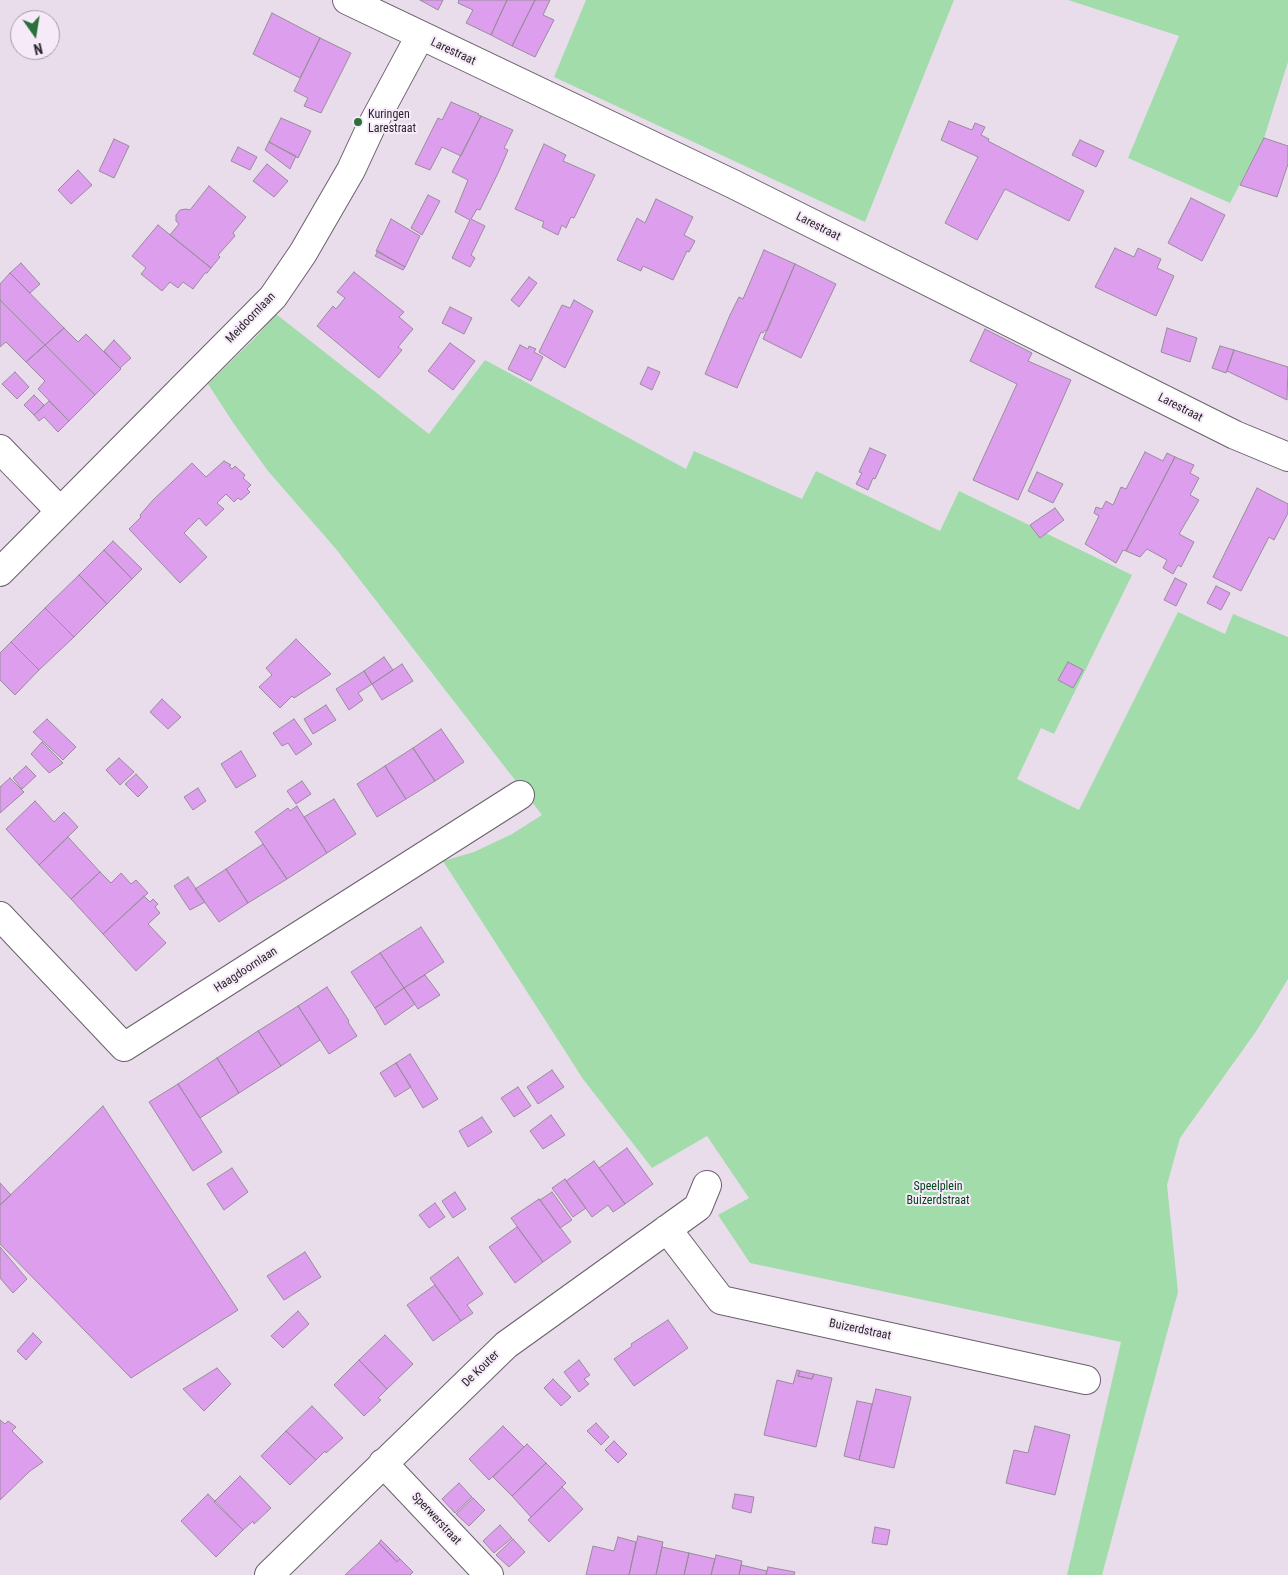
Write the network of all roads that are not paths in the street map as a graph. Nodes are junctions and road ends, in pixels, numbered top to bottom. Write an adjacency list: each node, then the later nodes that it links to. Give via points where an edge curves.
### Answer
1 (347, 0): 2 (street, Larestraat)
2 (420, 36): 4 (street, Larestraat, via 733,184 1235,435); 5 (street, Meidoornlaan, via 351,170 303,253 273,297)
3 (0, 449): 5 (street)
4 (1288, 457)
5 (60, 511): 6 (street, Meidoornlaan)
6 (0, 572)
7 (520, 795): 8 (street, Haagdoornlaan, via 124,1047)
8 (0, 916)
9 (707, 1185): 10 (street, De Kouter, via 698,1207)
10 (667, 1229): 11 (street, Buizerdstraat, via 721,1300); 12 (street, De Kouter, via 506,1345)
11 (1086, 1380)
12 (383, 1463): 13 (street, De Kouter); 14 (street, Sperwerstraat)
13 (269, 1575)
14 (489, 1575)

